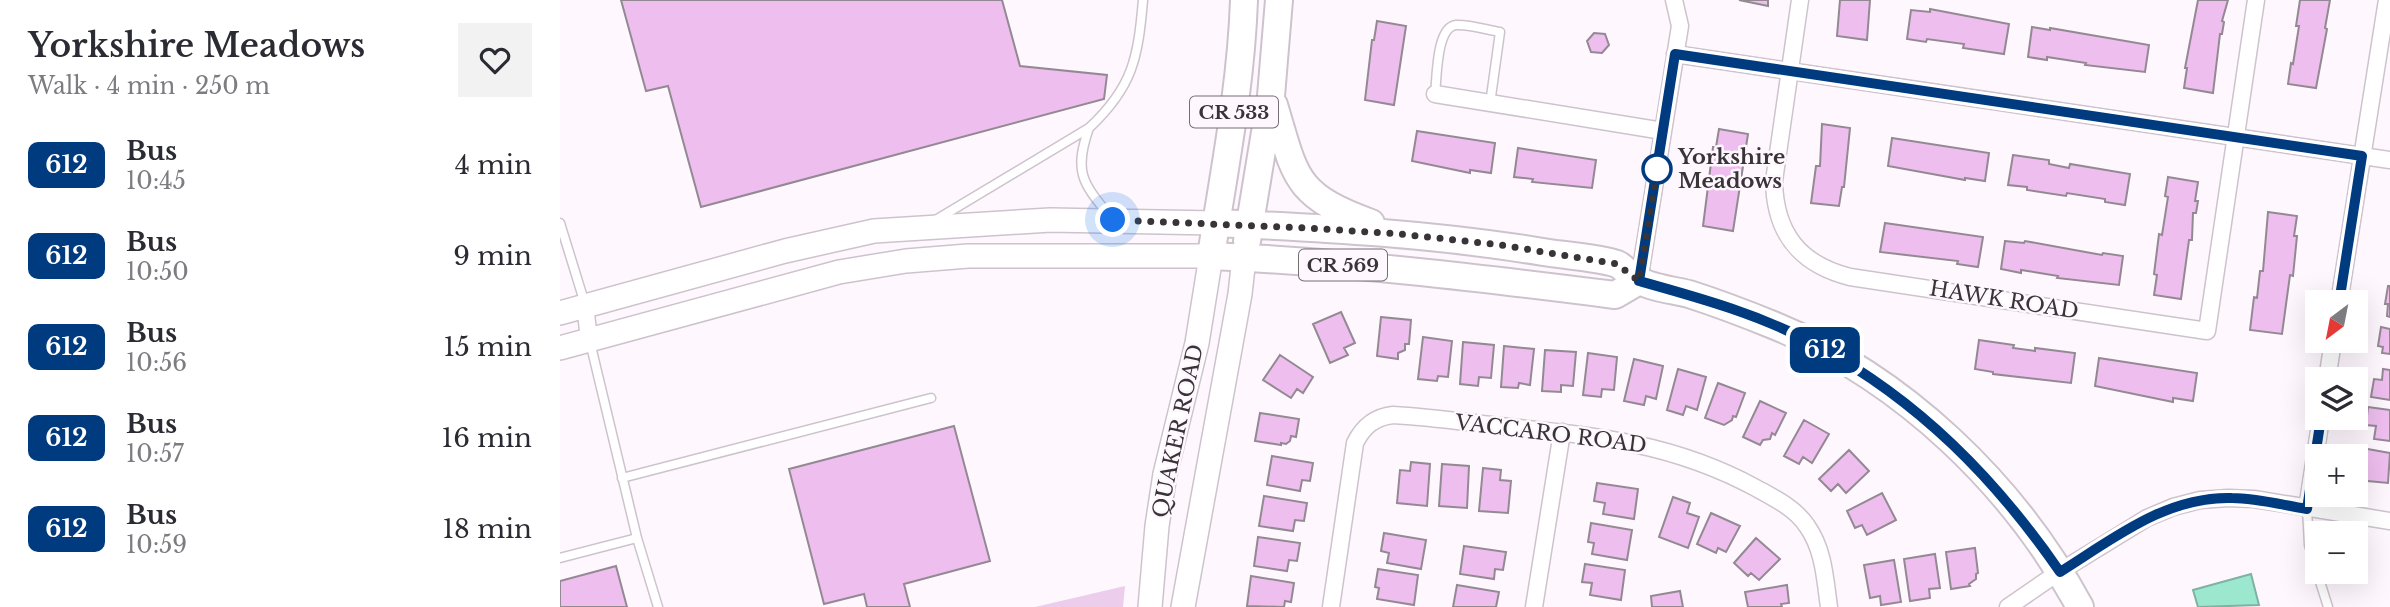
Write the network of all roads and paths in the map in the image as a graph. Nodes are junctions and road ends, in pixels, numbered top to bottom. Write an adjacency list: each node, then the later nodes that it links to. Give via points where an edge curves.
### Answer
1 (1143, 0): 13 (lane, via 1140,37 1125,87)
2 (1244, 0): 20 (main road, CR 533, via 1238,83)
3 (1279, 0): 11 (main road, CR 533)
4 (1674, 0): 8 (street, via 1680,26)
5 (1800, 0): 9 (street)
6 (2256, 0): 15 (street)
7 (2386, 0): 16 (street)
8 (1675, 54): 9 (street); 14 (street)
9 (1790, 71): 15 (street); 15 (street, HAWK ROAD, via 1774,200 1788,236 1814,263 1850,277 2207,331)
10 (1435, 94): 12 (street); 12 (lane, via 1441,39 1447,30 1457,25 1500,32)
11 (1271, 96): 21 (main road, CR 533); 23 (main road, via 1290,163 1310,193 1342,213)
12 (1490, 104): 14 (street)
13 (1089, 128): 18 (lane, via 1081,151 1081,172); 22 (lane)
14 (1663, 131): 26 (street)
15 (2236, 137): 16 (street)
16 (2362, 156): 17 (street); 27 (street)
17 (2390, 160)
18 (1113, 220): 20 (street); 22 (street)
19 (560, 223): 28 (lane)
20 (1216, 223): 21 (main road, CR 569); 24 (main road, CR 533)
21 (1251, 225): 23 (main road, CR 569); 25 (main road, CR 533)
22 (926, 226): 28 (street, via 834,238)
23 (1400, 234): 26 (main road, CR 569, via 1617,264)
24 (1211, 256): 25 (main road, CR 569); 30 (street, via 968,256 906,261 839,272); 44 (street, QUAKER ROAD, via 1197,343 1166,474)
25 (1244, 257): 26 (main road, CR 569, via 1442,273 1615,295); 45 (street, QUAKER ROAD / CR 533)
26 (1639, 281): 41 (main road, CR 569, via 1775,326 1865,373 1956,446 1995,486)
27 (2341, 290)
28 (585, 306): 29 (street); 30 (street)
29 (560, 313)
30 (589, 340): 31 (street); 35 (lane)
31 (560, 348)
32 (932, 398): 35 (lane)
33 (2319, 430): 36 (street)
34 (1562, 432): 46 (street, VACCARO ROAD, via 1398,415 1363,420 1355,443); 47 (street); 48 (street, VACCARO ROAD, via 1655,447 1702,462 1775,498 1800,517 1816,541)
35 (622, 478): 39 (lane)
36 (2307, 509): 37 (lane); 38 (street); 41 (street, via 2253,499 2191,502 2147,518)
37 (2308, 521)
38 (2390, 521)
39 (637, 538): 40 (lane); 43 (lane)
40 (560, 558)
41 (2060, 572): 49 (street); 50 (main road, CR 569)
42 (2321, 584): 51 (lane)
43 (658, 607)
44 (1150, 607)
45 (1183, 607)
46 (1331, 607)
47 (1535, 607)
48 (1829, 607)
49 (2008, 607)
50 (2080, 607)
51 (2328, 607)

